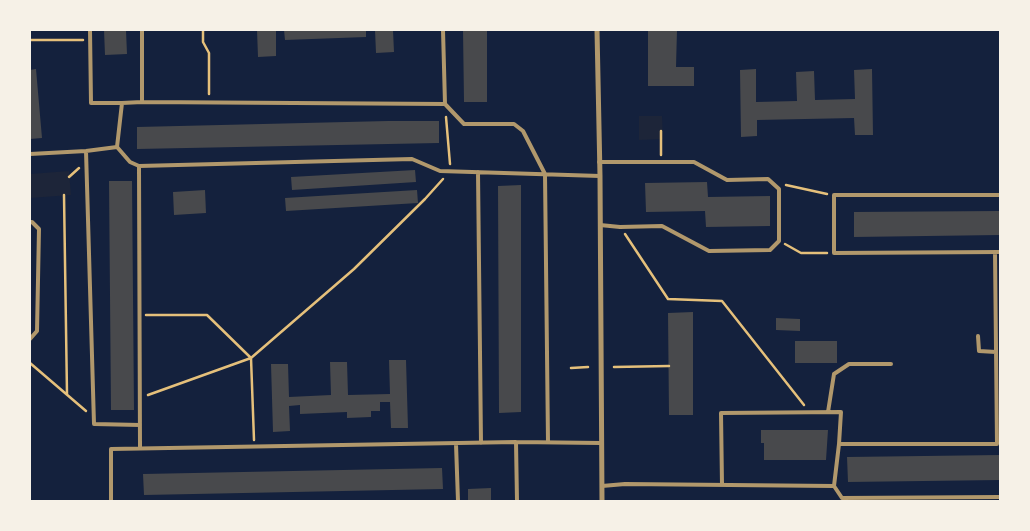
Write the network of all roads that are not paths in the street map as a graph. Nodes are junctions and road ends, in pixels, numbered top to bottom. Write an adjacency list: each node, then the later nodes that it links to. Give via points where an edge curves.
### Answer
1 (90, 30): 6 (lane, via 91,103)
2 (142, 30): 5 (lane)
3 (443, 30): 7 (lane)
4 (597, 30): 11 (street)
5 (142, 102): 6 (lane); 7 (lane)
6 (122, 103): 8 (lane)
7 (445, 104): 14 (lane, via 464,124 514,124 523,131)
8 (117, 147): 9 (lane); 12 (lane)
9 (86, 151): 10 (lane); 25 (lane, via 94,424)
10 (30, 154)
11 (599, 162): 15 (street); 18 (lane, via 694,162 727,180 768,179 779,189 779,241 770,250 709,251 662,226)
12 (138, 166): 13 (lane, via 412,159 440,171); 25 (lane)
13 (478, 172): 14 (lane); 28 (lane)
14 (545, 174): 15 (lane); 27 (lane)
15 (600, 176): 18 (street)
16 (1000, 195): 19 (lane, via 834,195 834,253)
17 (30, 222): 21 (lane, via 39,229 37,331)
18 (600, 225): 29 (street)
19 (998, 252): 22 (lane)
20 (978, 336): 22 (lane, via 978,350)
21 (30, 339)
22 (996, 352): 31 (lane, via 997,444)
23 (891, 364): 24 (lane, via 849,364 834,374)
24 (828, 412): 31 (lane, via 841,412); 33 (lane, via 721,413)
25 (140, 425): 32 (lane)
26 (516, 442): 27 (lane); 28 (lane); 39 (lane)
27 (548, 442): 29 (lane)
28 (482, 443): 30 (lane)
29 (601, 443): 34 (street)
30 (456, 444): 32 (lane); 38 (lane)
31 (839, 444): 35 (lane)
32 (140, 448): 37 (lane, via 111,449)
33 (722, 485): 34 (lane); 35 (lane)
34 (602, 486): 40 (street)
35 (834, 486): 36 (lane, via 842,498)
36 (1000, 497)
37 (111, 501)
38 (458, 501)
39 (517, 501)
40 (602, 501)

